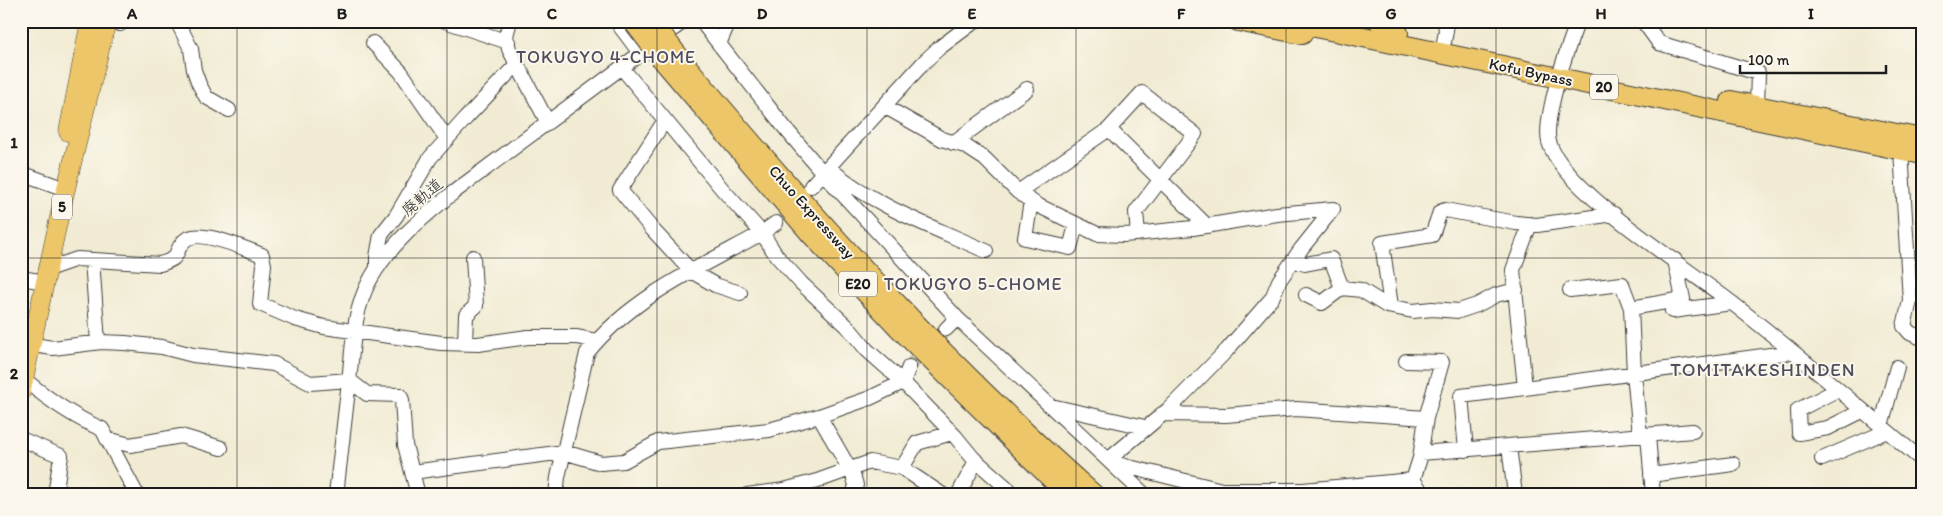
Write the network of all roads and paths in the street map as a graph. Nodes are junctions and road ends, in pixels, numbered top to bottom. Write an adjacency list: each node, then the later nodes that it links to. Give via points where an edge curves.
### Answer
1 (90, 21): 46 (main road, 5)
2 (107, 21): 3 (street, via 120,24); 64 (main road, 5)
3 (121, 21)
4 (177, 21): 34 (street, via 191,50 194,70 206,97)
5 (445, 21): 22 (street)
6 (510, 21): 22 (street, via 506,36)
7 (616, 21): 26 (street)
8 (633, 21): 27 (highway, Chuo Expressway / E20, bridge)
9 (652, 21): 27 (highway, Chuo Expressway / E20, bridge)
10 (684, 21): 26 (street, 廃軌道)
11 (701, 21): 25 (street)
12 (729, 21): 25 (street)
13 (975, 21): 32 (street, via 939,48)
14 (1238, 21): 20 (highway, via 1325,38)
15 (1287, 21): 20 (highway, Kofu Bypass / 20)
16 (1347, 21): 21 (highway, Kofu Bypass / 20)
17 (1445, 21): 23 (street)
18 (1578, 21): 30 (street)
19 (1643, 21): 33 (street, via 1659,43 1758,73)
20 (1378, 30): 21 (highway); 30 (highway, Kofu Bypass / 20)
21 (1398, 33): 23 (highway, Kofu Bypass / 20)
22 (508, 42): 28 (street)
23 (1444, 42): 30 (highway, Kofu Bypass / 20)
24 (373, 44): 38 (street, via 401,72)
25 (719, 44): 43 (street, via 785,128)
26 (640, 53): 29 (street, 廃軌道)
27 (668, 55): 132 (highway, Chuo Expressway / E20, via 724,133 826,249 907,336); 133 (highway, Chuo Expressway / E20, via 910,319 998,407)
28 (517, 64): 36 (street); 38 (street)
29 (622, 68): 35 (street); 36 (street, 廃軌道)
30 (1561, 71): 33 (highway, Kofu Bypass / 20); 41 (highway, Kofu Bypass / 20); 50 (street, via 1547,129 1550,143 1571,176)
31 (1027, 89): 40 (street)
32 (884, 106): 40 (street); 43 (street)
33 (1757, 106): 39 (highway, Kofu Bypass / 20)
34 (229, 110)
35 (665, 120): 55 (street); 63 (street, via 620,190)
36 (547, 122): 62 (street, 廃軌道, via 424,216)
37 (1109, 129): 45 (street); 45 (street, via 1142,93 1195,134); 48 (street)
38 (447, 139): 62 (street, via 430,158 381,235)
39 (1922, 139)
40 (953, 143): 48 (street, via 965,146 985,159)
41 (1901, 150): 42 (highway, Kofu Bypass / 20); 77 (street, via 1910,301 1904,326)
42 (1922, 154)
43 (826, 170): 47 (street); 57 (street, via 910,216); 74 (street)
44 (21, 173): 46 (street)
45 (1161, 181): 54 (street); 56 (street, via 1136,212)
46 (57, 186): 64 (main road, 5)
47 (811, 186)
48 (1018, 192): 49 (street)
49 (1031, 201): 53 (street); 53 (street, via 1025,238 1070,248)
50 (1614, 214): 52 (street); 61 (street)
51 (776, 223): 55 (street)
52 (1530, 224): 66 (street, via 1513,270); 71 (street, via 1445,210 1440,212 1432,235 1382,243)
53 (1076, 225): 56 (street, via 1097,234)
54 (1207, 226): 56 (street); 60 (street, via 1277,214 1333,209)
55 (762, 233): 63 (street); 88 (street, via 801,283)
56 (1138, 234)
57 (986, 251)
58 (473, 257): 81 (street, via 476,306 466,315)
59 (92, 260): 64 (street, via 77,259); 76 (street, via 160,264 172,260 189,237 229,242 262,255 260,304 295,319); 79 (street)
60 (1293, 260): 65 (street, via 1305,264 1331,259); 94 (street, via 1272,298 1227,350)
61 (1675, 260): 70 (street); 72 (street, via 1683,299)
62 (377, 268): 76 (street, 廃軌道, via 362,298)
63 (691, 271): 68 (street, via 715,285); 78 (street, via 649,296)
64 (37, 277): 80 (main road, 5)
65 (1342, 288): 69 (street, via 1322,303); 71 (street, via 1361,290)
66 (1516, 290): 71 (street, via 1459,310 1413,311); 90 (street)
67 (1570, 290): 72 (street, via 1622,284)
68 (740, 293)
69 (1306, 295)
70 (1732, 303): 73 (street); 82 (street)
71 (1391, 306)
72 (1631, 308): 86 (street)
73 (1672, 312)
74 (957, 318): 75 (street); 92 (street)
75 (946, 329)
76 (354, 331): 81 (street); 87 (street, 廃軌道)
77 (1922, 338)
78 (597, 340): 81 (street, via 528,337); 107 (street, via 587,353)
79 (98, 342): 80 (street, via 53,348); 87 (street, via 162,347 193,355 274,364 310,383)
80 (27, 343): 89 (main road, 5)
81 (465, 344)
82 (1792, 352): 86 (street); 91 (street)
83 (1406, 361): 96 (street, via 1442,362)
84 (909, 367): 88 (street)
85 (1897, 367): 98 (street)
86 (1634, 373): 90 (street); 101 (street)
87 (349, 380): 116 (street, via 367,394 400,394); 124 (street, 廃軌道)
88 (902, 382): 95 (street, via 870,398); 100 (street)
89 (23, 387): 103 (street, via 102,429)
90 (1525, 388): 106 (street, via 1461,396)
91 (1837, 390): 93 (street); 93 (street, via 1798,410 1799,433 1828,428)
92 (1051, 406): 97 (street); 112 (street)
93 (1862, 411): 98 (street)
94 (1162, 414): 96 (street, via 1226,415 1296,409); 97 (street)
95 (819, 416): 107 (street, via 769,430 658,442 624,461 602,463); 115 (street)
96 (1426, 418): 108 (street)
97 (1146, 427): 112 (street)
98 (1884, 429): 109 (street); 111 (street)
99 (1693, 431): 101 (street)
100 (952, 433): 110 (street); 114 (street, via 918,443)
101 (1644, 435): 104 (street); 117 (street)
102 (21, 439): 122 (street, via 61,456)
103 (108, 439): 105 (street, via 130,445 181,436); 123 (street)
104 (1508, 446): 106 (street); 136 (street)
105 (221, 448)
106 (1466, 450): 108 (street)
107 (564, 452): 116 (street); 126 (street)
108 (1421, 453): 118 (street)
109 (1822, 459)
110 (976, 460): 130 (street); 131 (street)
111 (1922, 460)
112 (1109, 461): 121 (street, via 1222,490); 134 (street)
113 (1734, 464): 117 (street)
114 (902, 468): 115 (street, via 870,462); 129 (street)
115 (850, 470): 127 (street, via 784,490); 128 (street, via 856,484)
116 (412, 472): 125 (street)
117 (1651, 474): 137 (street)
118 (1413, 480): 119 (street); 135 (street)
119 (1366, 490): 121 (street)
120 (1922, 490): 138 (street)
121 (1269, 493)
122 (55, 495)
123 (138, 495)
124 (336, 495)
125 (418, 495)
126 (556, 495)
127 (747, 495)
128 (853, 495)
129 (943, 495)
130 (958, 495)
131 (1015, 495)
132 (1068, 495)
133 (1094, 495)
134 (1145, 495)
135 (1424, 495)
136 (1515, 495)
137 (1653, 495)
138 (1920, 495)

